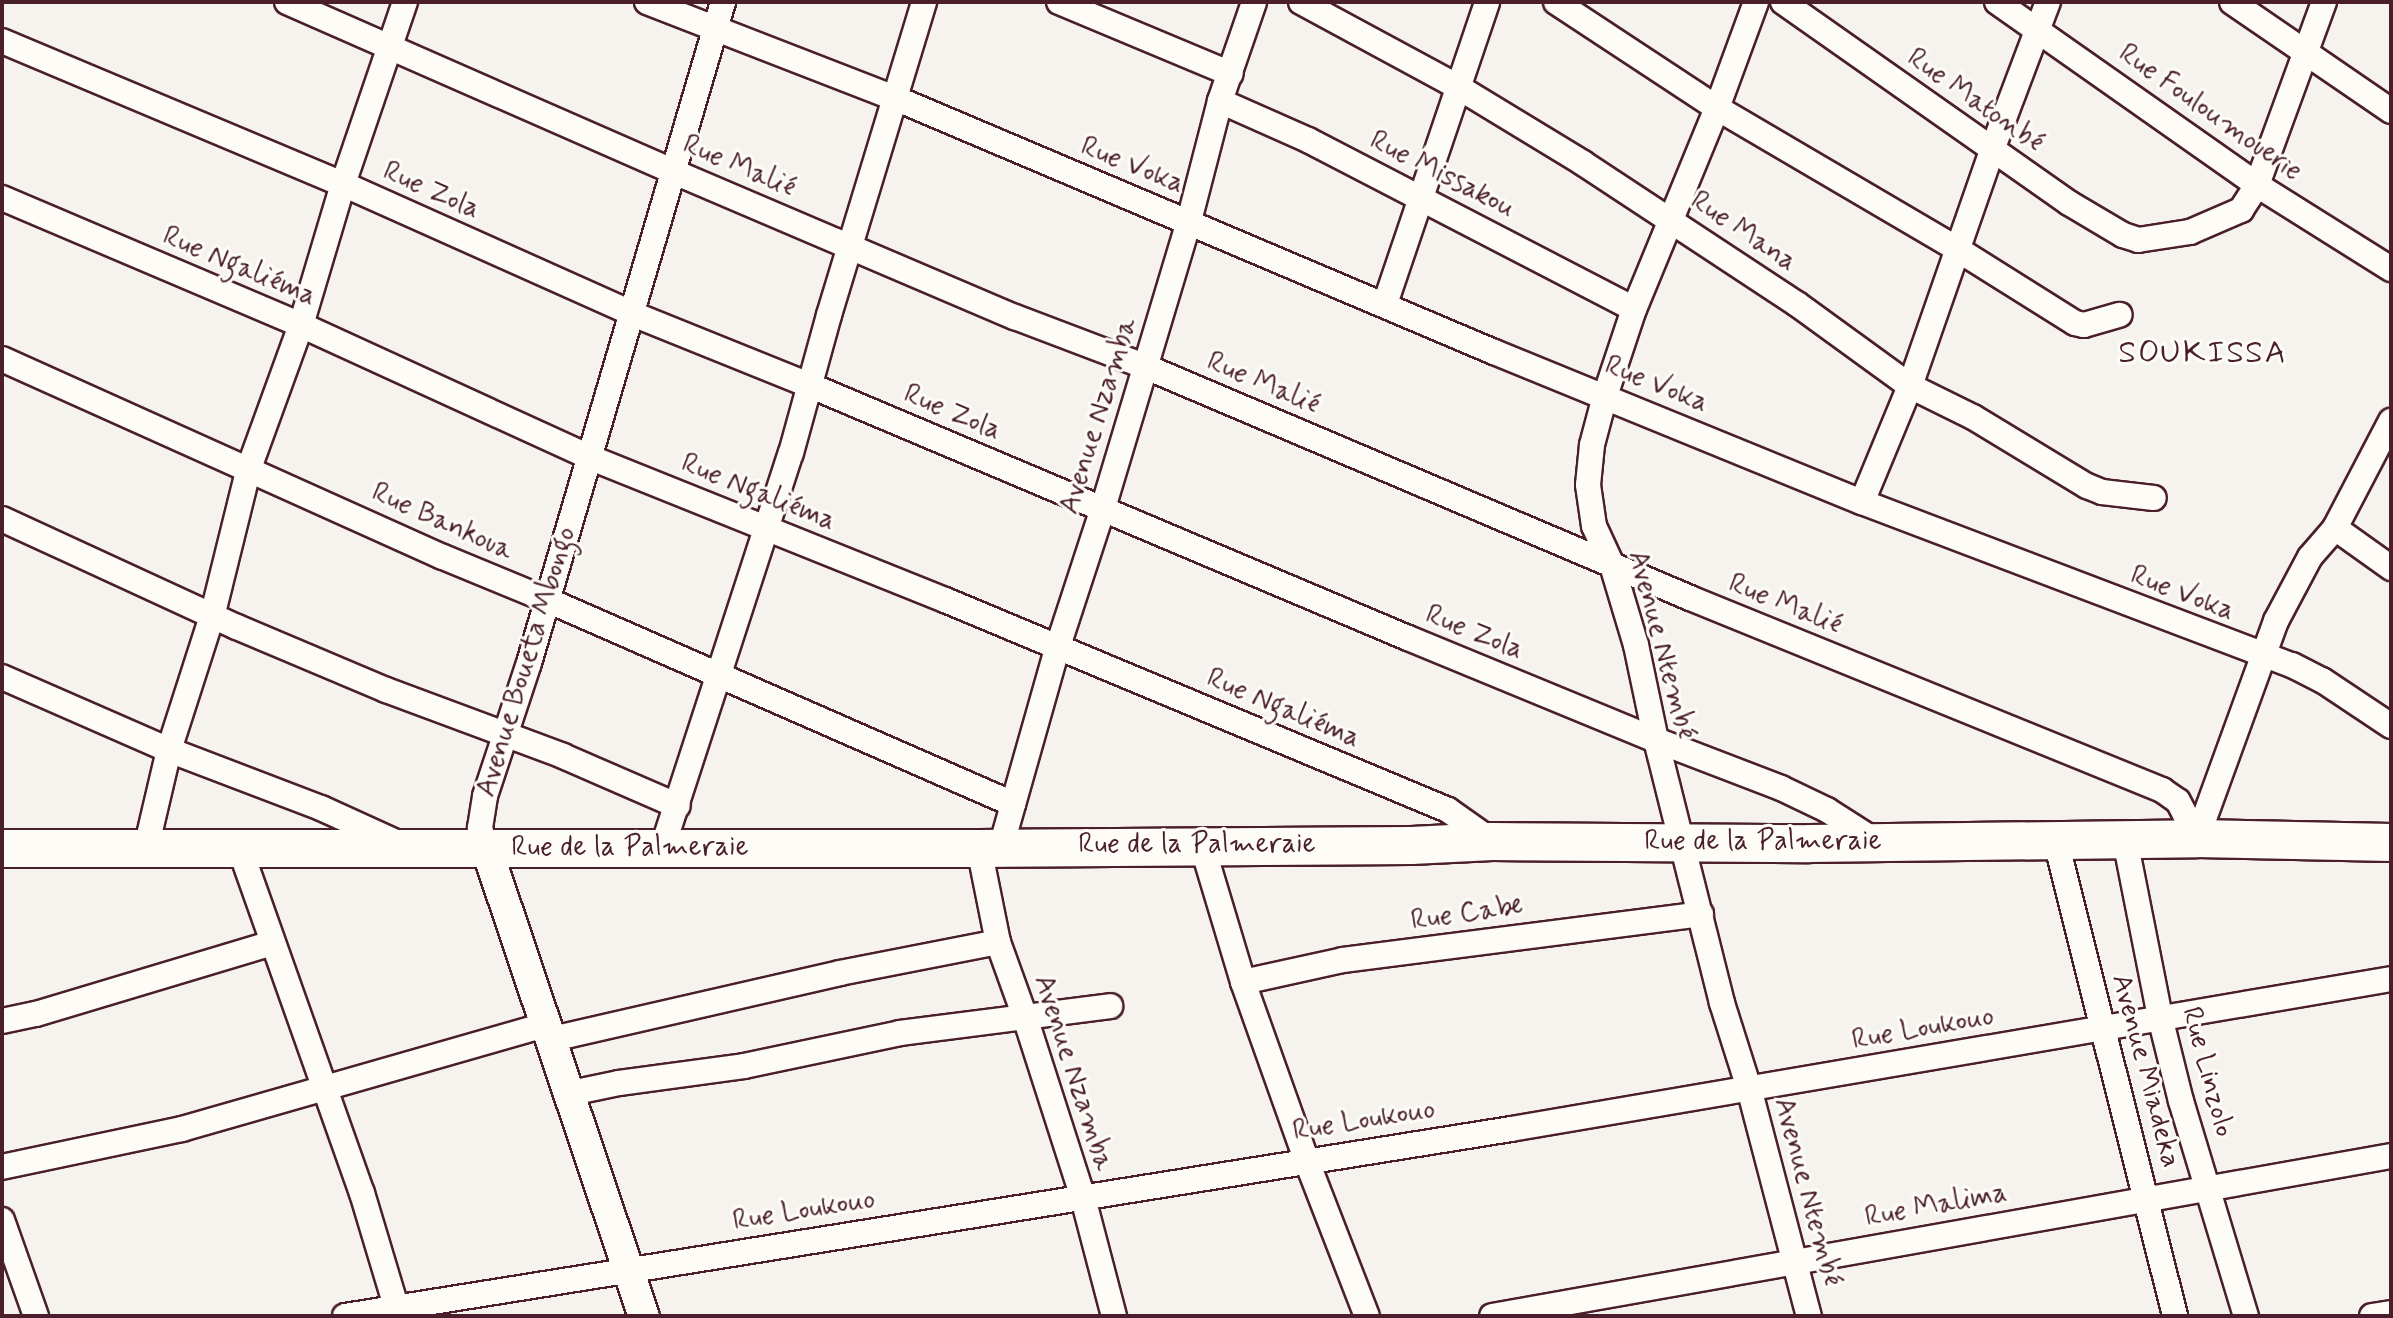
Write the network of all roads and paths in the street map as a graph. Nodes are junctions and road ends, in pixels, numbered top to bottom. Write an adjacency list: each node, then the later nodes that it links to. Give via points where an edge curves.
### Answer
1 (287, 2): 20 (street, Rue Malié)
2 (405, 2): 20 (street)
3 (647, 2): 17 (street, Rue Voka)
4 (723, 2): 17 (street, Avenue Boueta Mbongo)
5 (924, 2): 24 (street)
6 (1059, 2): 22 (street)
7 (1254, 2): 22 (street, Avenue Nzamba)
8 (1301, 2): 23 (street, Rue Mana)
9 (1487, 2): 23 (street)
10 (1556, 2): 26 (street)
11 (1756, 2): 26 (street, Avenue Ntembé)
12 (1783, 2): 28 (street, Rue Matonbé)
13 (1997, 2): 18 (street, Rue Fouloumouerie)
14 (2048, 2): 18 (street)
15 (2232, 2): 21 (street)
16 (2324, 2): 21 (street)
17 (713, 29): 24 (street, Rue Voka); 29 (street, Avenue Boueta Mbongo)
18 (2038, 31): 28 (street); 31 (street, Rue Fouloumouerie)
19 (2, 41): 30 (street, Rue Zola)
20 (391, 46): 29 (street, Rue Malié); 30 (street)
21 (2307, 53): 27 (street); 31 (street)
22 (1231, 74): 25 (street, Avenue Nzamba)
23 (1458, 87): 33 (street); 34 (street, Rue Mana)
24 (895, 98): 35 (street, Rue Voka); 36 (street)
25 (1220, 101): 33 (street, Rue Missakou); 35 (street, Avenue Nzamba)
26 (1717, 108): 34 (street, Avenue Ntembé); 37 (street)
27 (2391, 111)
28 (1992, 150): 31 (street, Rue Matonbé, via 2069,203 2138,240 2190,232 2224,219 2241,210); 37 (street)
29 (672, 172): 36 (street, Rue Malié); 41 (street, Avenue Boueta Mbongo)
30 (343, 184): 41 (street, Rue Zola); 43 (street)
31 (2257, 185): 38 (street, Rue Fouloumouerie)
32 (2, 198): 43 (street, Rue Ngaliéma)
33 (1422, 198): 39 (street); 40 (street, Rue Missakou)
34 (1670, 218): 40 (street, Avenue Ntembé); 47 (street, Rue Mana)
35 (1189, 221): 39 (street, Rue Voka); 45 (street, Avenue Nzamba)
36 (851, 246): 45 (street, Rue Malié, via 1015,317); 46 (street)
37 (1957, 248): 42 (street, via 2075,323 2084,325); 47 (street)
38 (2391, 269)
39 (1385, 304): 48 (street, Rue Voka)
40 (1634, 309): 48 (street, Avenue Ntembé)
41 (633, 314): 46 (street, Rue Zola); 50 (street, Avenue Boueta Mbongo)
42 (2120, 315)
43 (302, 325): 50 (street, Rue Ngaliéma); 51 (street)
44 (2, 359): 51 (street, Rue Bankoua)
45 (1144, 366): 54 (street, Avenue Nzamba); 58 (street, Rue Malié)
46 (809, 385): 54 (street, Rue Zola); 57 (street)
47 (1910, 386): 52 (street, Rue Mana, via 1973,417 2087,486); 53 (street)
48 (1605, 396): 53 (street, Rue Voka); 58 (street, Avenue Ntembé, via 1592,445 1588,485 1594,526)
49 (2391, 421): 56 (street)
50 (589, 457): 57 (street, Rue Ngaliéma); 60 (street, Avenue Boueta Mbongo)
51 (249, 468): 60 (street, Rue Bankoua); 61 (street)
52 (2154, 498)
53 (1862, 502): 63 (street, Rue Voka)
54 (1103, 508): 62 (street, Avenue Nzamba); 68 (street, Rue Zola)
55 (2, 519): 61 (street)
56 (2335, 528): 59 (street); 63 (street, via 2309,556 2276,621)
57 (766, 529): 62 (street, Rue Ngaliéma); 65 (street)
58 (1612, 565): 68 (street, Avenue Ntembé, via 1636,645); 72 (street, Rue Malié, via 2162,790 2178,801)
59 (2391, 568)
60 (545, 599): 65 (street, Rue Bankoua); 67 (street, Avenue Boueta Mbongo)
61 (214, 613): 67 (street, via 386,690); 69 (street)
62 (1057, 649): 70 (street, Avenue Nzamba); 74 (street, Rue Ngaliéma, via 1448,810)
63 (2265, 656): 66 (street, Rue Voka, via 2322,680); 72 (street)
64 (2, 677): 69 (street)
65 (718, 677): 70 (street, Rue Bankoua); 71 (street)
66 (2391, 726)
67 (506, 735): 71 (street); 84 (street, Avenue Boueta Mbongo, via 485,796 480,828)
68 (1656, 740): 75 (street, Avenue Ntembé); 76 (street, Rue Zola, via 1780,788 1827,810)
69 (169, 750): 81 (street, via 321,808); 83 (street)
70 (1013, 804): 85 (street, Avenue Nzamba)
71 (678, 806): 86 (street)
72 (2197, 838): 73 (main road, Rue de la Palmeraie); 78 (main road, Rue de la Palmeraie)
73 (2125, 840): 77 (main road, Rue de la Palmeraie); 94 (street, Rue Linzolo)
74 (1492, 841): 75 (main road, Rue de la Palmeraie); 79 (main road, Rue de la Palmeraie)
75 (1683, 842): 76 (main road, Rue de la Palmeraie); 87 (street, Avenue Ntembé)
76 (1877, 842): 77 (main road, Rue de la Palmeraie)
77 (2056, 842): 96 (street, Avenue Miadeka)
78 (2391, 842)
79 (1202, 845): 85 (main road, Rue de la Palmeraie); 91 (street)
80 (239, 846): 81 (main road, Rue de la Palmeraie); 83 (main road, Rue de la Palmeraie); 89 (street)
81 (406, 847): 84 (main road, Rue de la Palmeraie)
82 (2, 848): 83 (main road, Rue de la Palmeraie)
83 (146, 848)
84 (486, 848): 86 (main road, Rue de la Palmeraie); 97 (street, Avenue Boueta Mbongo)
85 (990, 848): 86 (main road, Rue de la Palmeraie); 88 (street, Avenue Nzamba)
86 (662, 849)
87 (1701, 914): 91 (street, Rue Cabe, via 1343,960); 99 (street, Avenue Ntembé)
88 (998, 942): 93 (street, Avenue Nzamba); 97 (street)
89 (272, 943): 95 (street); 98 (street)
90 (2391, 979): 94 (street, Rue Loukouo)
91 (1243, 982): 102 (street)
92 (1110, 1006): 93 (street)
93 (1025, 1017): 100 (street, via 900,1033 744,1066); 105 (street, Avenue Nzamba)
94 (2160, 1017): 96 (street, Rue Loukouo); 104 (street, Rue Linzolo)
95 (2, 1021)
96 (2101, 1028): 99 (street, Rue Loukouo); 106 (street, Avenue Miadeka)
97 (550, 1031): 98 (street); 100 (street, Avenue Boueta Mbongo)
98 (324, 1088): 103 (street, via 182,1129); 110 (street)
99 (1749, 1088): 102 (street, Rue Loukouo); 108 (street, Avenue Ntembé)
100 (571, 1093): 109 (street, Avenue Boueta Mbongo)
101 (2391, 1156): 104 (street, Rue Malima)
102 (1306, 1159): 105 (street, Rue Loukouo); 116 (street)
103 (2, 1167)
104 (2208, 1188): 106 (street, Rue Malima); 120 (street, Rue Linzolo)
105 (1083, 1198): 109 (street, Rue Loukouo); 115 (street, Avenue Nzamba)
106 (2148, 1199): 108 (street, Rue Malima); 119 (street, Avenue Miadeka)
107 (2, 1220): 112 (street)
108 (1796, 1262): 117 (street, Rue Malima); 118 (street, Avenue Ntembé)
109 (629, 1268): 110 (street, Rue Loukouo); 114 (street, Avenue Boueta Mbongo)
110 (397, 1311): 113 (street, Rue Loukouo)
111 (2391, 1313): 121 (street)
112 (36, 1316)
113 (345, 1316)
114 (645, 1316)
115 (1114, 1316)
116 (1367, 1316)
117 (1492, 1316)
118 (1809, 1316)
119 (2175, 1316)
120 (2246, 1316)
121 (2372, 1316)

